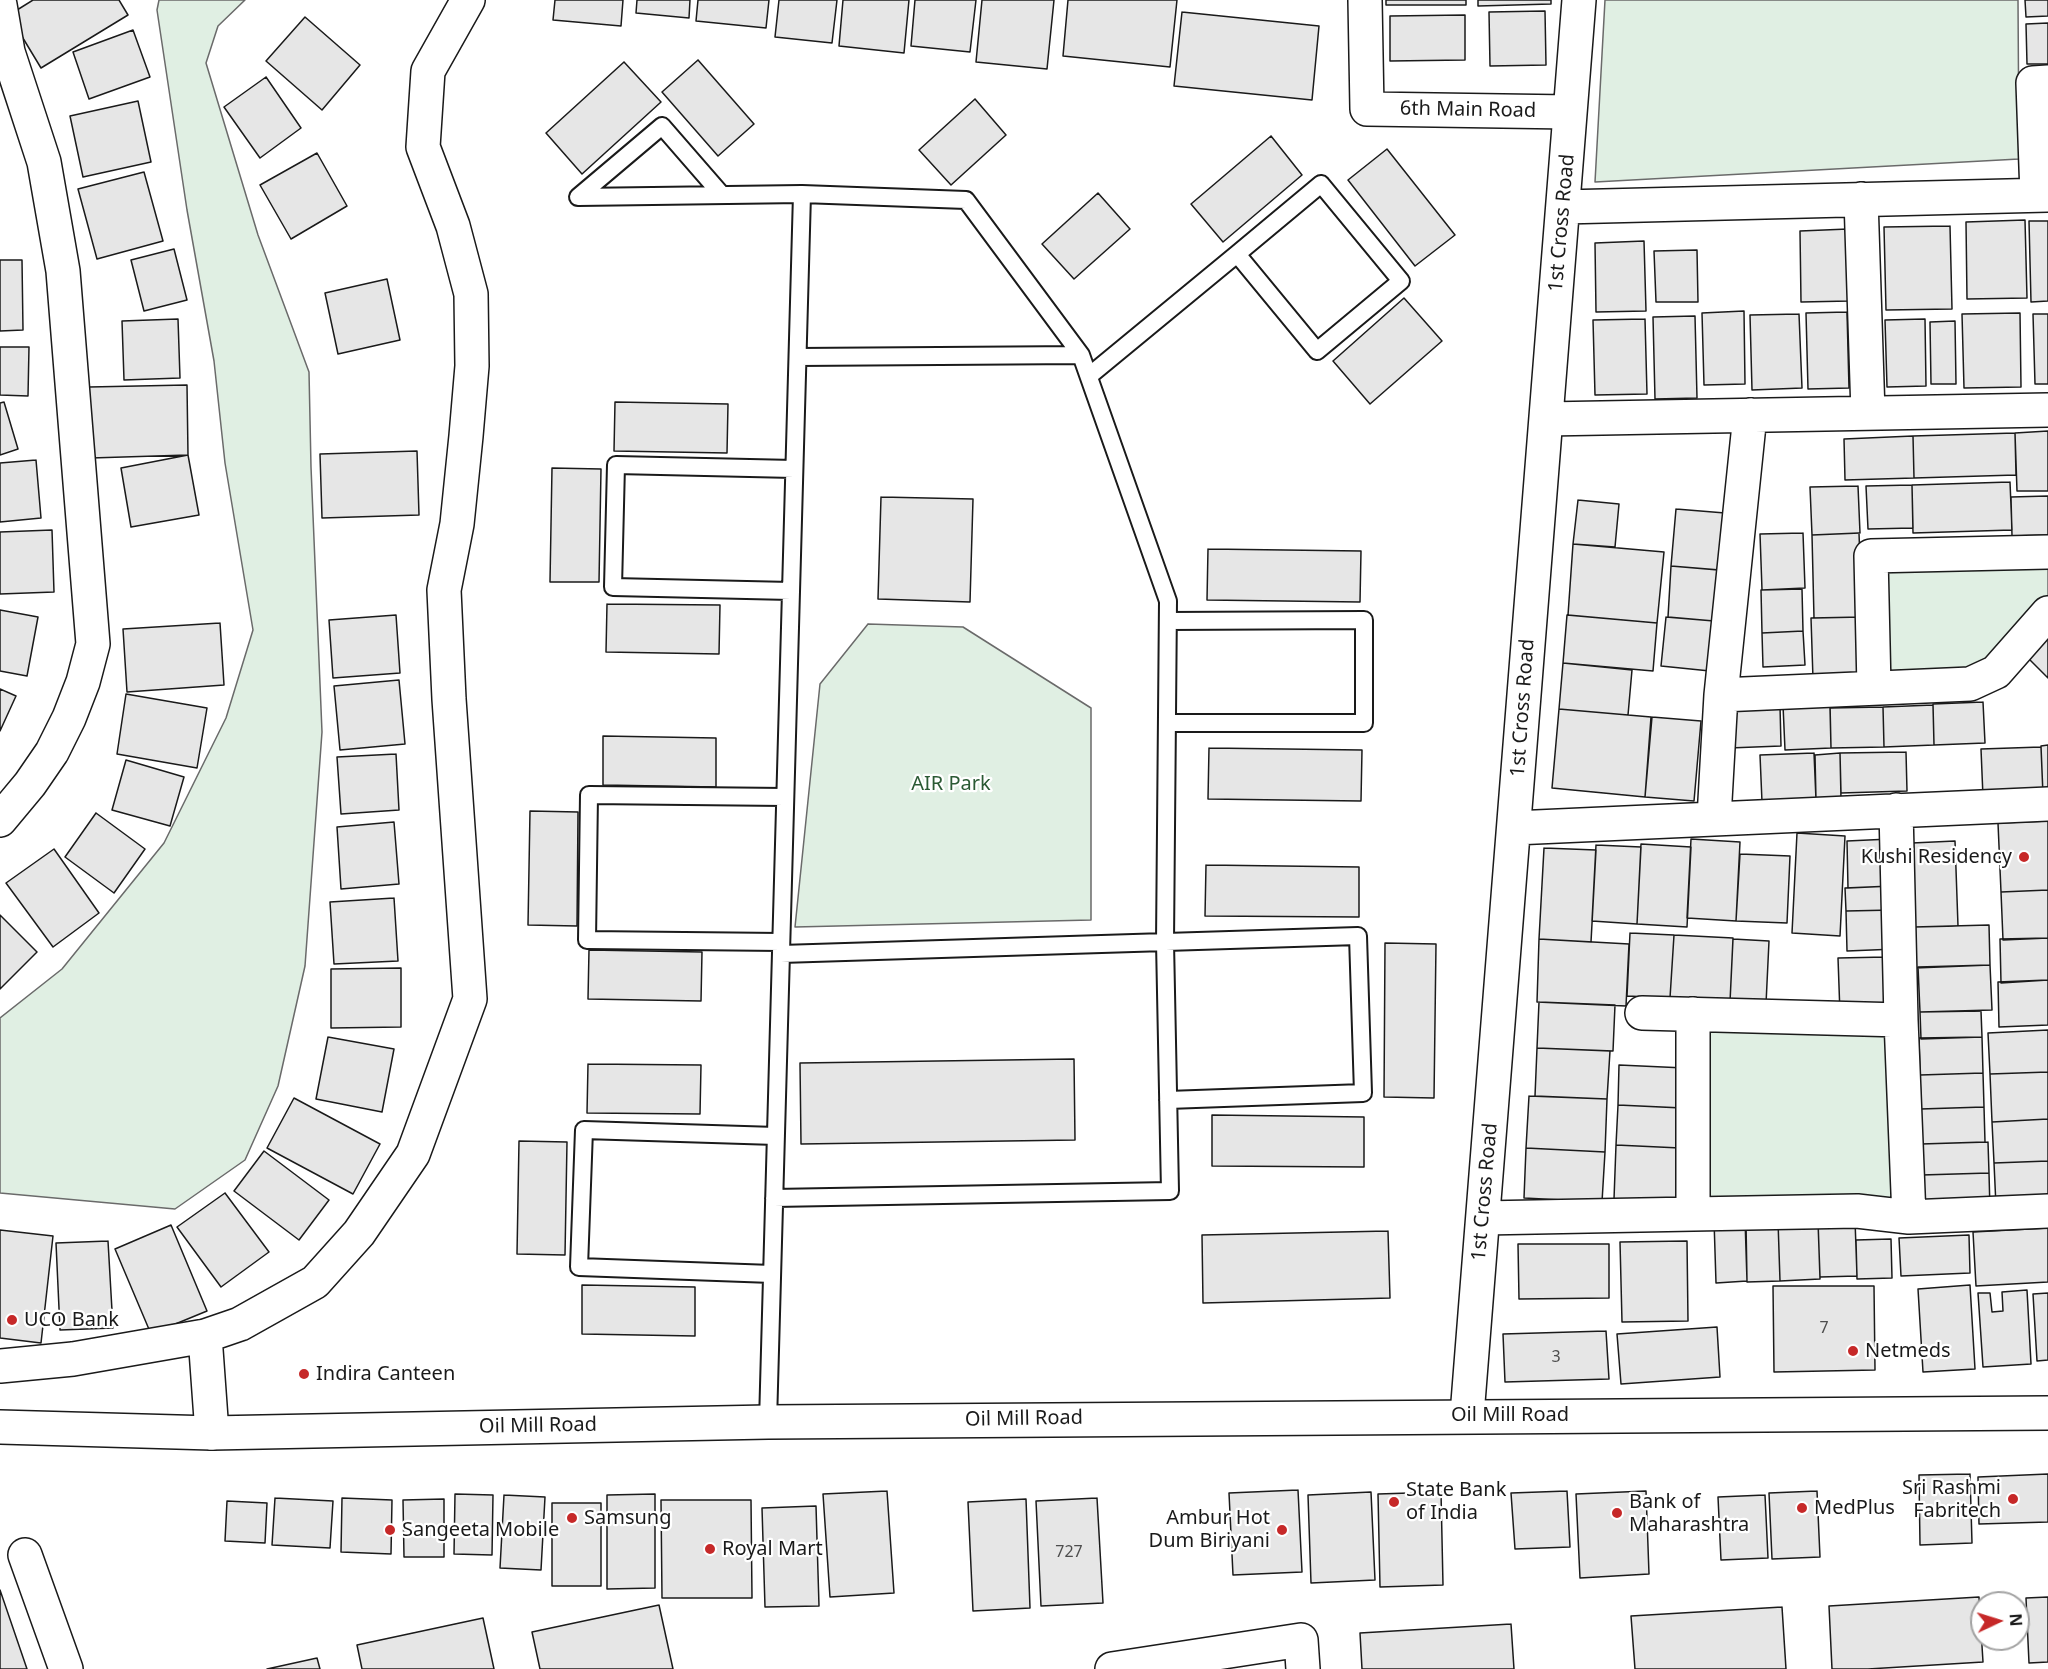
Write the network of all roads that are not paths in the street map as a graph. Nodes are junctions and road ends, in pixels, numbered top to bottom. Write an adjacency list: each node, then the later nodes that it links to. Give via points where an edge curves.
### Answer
1 (468, 0): 48 (street, via 428,71 423,147 453,226 471,294 472,366 466,436 457,524 444,590 470,999 412,1154 359,1233 315,1282 240,1324)
2 (1365, 0): 7 (street, 6th Main Road, via 1366,109)
3 (1579, 0): 7 (street, 1st Cross Road)
4 (0, 5): 5 (street)
5 (4, 46): 33 (street, via 44,162 63,271 93,644 69,718 30,784)
6 (2048, 82): 10 (street, via 2033,83)
7 (1570, 112): 12 (street, 1st Cross Road)
8 (802, 194): 9 (lane); 14 (lane, via 966,200); 15 (lane)
9 (722, 195): 9 (lane, via 698,195 578,197 662,126)
10 (2043, 195): 11 (street)
11 (1862, 199): 12 (street); 18 (street)
12 (1563, 207): 20 (street, 1st Cross Road)
13 (1237, 254): 13 (lane, via 1321,184 1401,281 1317,351); 16 (lane)
14 (1081, 355): 15 (lane); 16 (lane)
15 (798, 357): 21 (lane)
16 (1089, 376): 25 (lane, via 1168,601)
17 (2048, 410): 18 (street)
18 (1868, 413): 19 (street)
19 (1750, 415): 20 (street); 27 (street)
20 (1546, 419): 34 (street, 1st Cross Road)
21 (794, 469): 23 (lane); 23 (lane, via 616,465 613,587)
22 (2048, 552): 26 (street, via 1871,556)
23 (790, 591): 29 (lane)
24 (2048, 613): 26 (street, via 1996,672 1970,684)
25 (1168, 621): 28 (lane); 28 (lane, via 1364,620 1364,723)
26 (1874, 688): 27 (street)
27 (1721, 695): 32 (street)
28 (1167, 723): 35 (lane)
29 (785, 797): 36 (lane); 36 (lane, via 589,795 587,940)
30 (2048, 804): 31 (street)
31 (1896, 810): 32 (street); 39 (street)
32 (1714, 818): 34 (street)
33 (0, 820)
34 (1514, 828): 46 (street, 1st Cross Road)
35 (1165, 942): 36 (lane); 40 (lane); 40 (lane, via 1358,936 1363,1093)
36 (781, 948): 41 (lane)
37 (1642, 1013): 38 (street)
38 (1693, 1014): 39 (street); 44 (street)
39 (1901, 1020): 45 (street)
40 (1168, 1100): 42 (lane, via 1170,1191)
41 (776, 1136): 42 (lane); 47 (lane, via 584,1130 579,1267)
42 (774, 1198): 47 (lane)
43 (2048, 1211): 45 (street)
44 (1694, 1214): 45 (street, via 1857,1211); 46 (street)
45 (1909, 1217)
46 (1483, 1218): 51 (street, 1st Cross Road)
47 (772, 1274): 52 (lane)
48 (205, 1336): 49 (street, via 73,1359); 54 (street)
49 (0, 1366)
50 (2048, 1413): 51 (street, Oil Mill Road)
51 (1467, 1415): 52 (street, Oil Mill Road)
52 (768, 1422): 54 (street, Oil Mill Road)
53 (0, 1427): 54 (street, Oil Mill Road)
54 (212, 1433)
55 (25, 1555): 56 (street)
56 (66, 1669)
57 (1112, 1669): 58 (street, via 1301,1640)
58 (1303, 1669)

